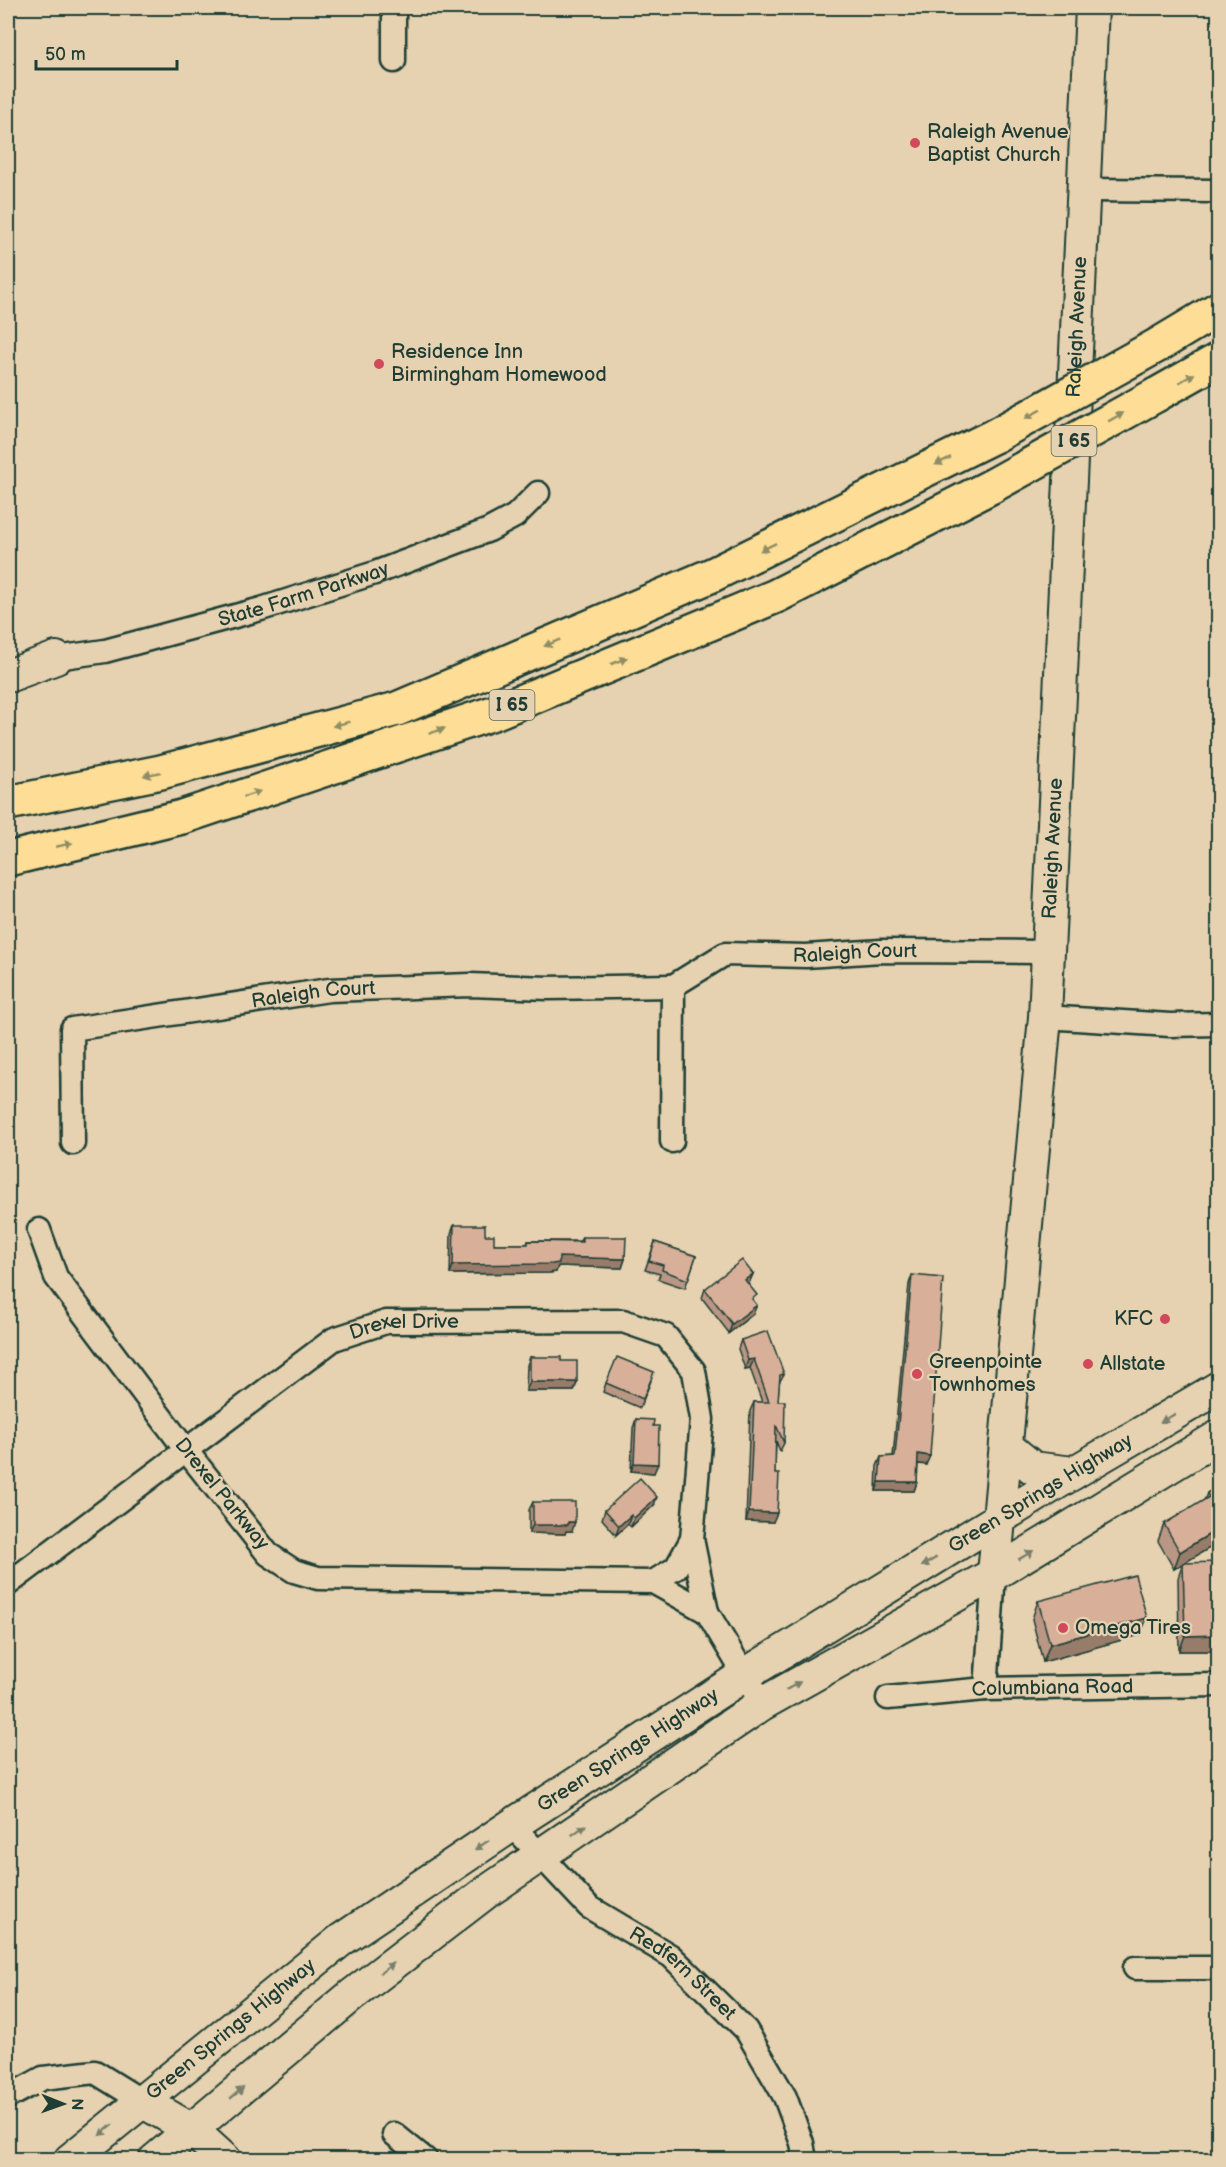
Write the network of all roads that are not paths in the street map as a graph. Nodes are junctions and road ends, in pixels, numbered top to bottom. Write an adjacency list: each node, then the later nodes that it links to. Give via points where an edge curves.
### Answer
1 (394, 8): 3 (street)
2 (1092, 8): 4 (main road, Raleigh Avenue)
3 (394, 61)
4 (1084, 190): 5 (street); 14 (main road, Raleigh Avenue)
5 (1218, 191)
6 (1218, 309): 12 (highway, I 65, one-way to 12, bridge, via 996,435 712,575 398,709 161,772)
7 (1218, 360): 13 (highway, I 65, one-way to 7, bridge, via 182,817 496,712 777,596 992,486)
8 (538, 493): 10 (street, State Farm Parkway, via 514,516 489,530 375,573 105,651)
9 (8, 656): 10 (main road, State Farm Parkway)
10 (56, 658): 11 (main road, State Farm Parkway)
11 (8, 676)
12 (8, 803)
13 (8, 859)
14 (1048, 952): 15 (street, Raleigh Court, via 725,954); 16 (main road, Raleigh Avenue)
15 (673, 986): 18 (street); 19 (street, Raleigh Court, via 470,985 329,990 72,1029)
16 (1045, 1017): 17 (street); 23 (main road, Raleigh Avenue)
17 (1218, 1024)
18 (672, 1142)
19 (73, 1143)
20 (39, 1230): 24 (street, Drexel Parkway, via 56,1277)
21 (1218, 1388): 25 (main road, Green Springs Highway, one-way to 25)
22 (1218, 1437): 28 (main road, Green Springs Highway, one-way to 22)
23 (1006, 1446): 25 (main road, via 1033,1468); 26 (main road, Raleigh Avenue)
24 (185, 1449): 27 (street, Drexel Drive, via 334,1339 387,1322 623,1321 666,1336 694,1371 702,1419); 29 (street, Drexel Parkway, via 268,1554 294,1571 318,1578); 30 (street, Drexel Drive)
25 (1073, 1473): 26 (main road, Green Springs Highway)
26 (999, 1519): 28 (main road, Raleigh Avenue); 32 (main road, Green Springs Highway, one-way to 32)
27 (692, 1539): 29 (street, Drexel Drive, via 676,1568); 31 (street, Drexel Drive)
28 (994, 1574): 34 (street, Raleigh Avenue); 36 (main road, Green Springs Highway, one-way to 28)
29 (653, 1582): 31 (street, Drexel Parkway)
30 (8, 1584)
31 (707, 1612): 32 (street)
32 (743, 1676): 36 (street); 37 (main road, Green Springs Highway)
33 (1218, 1685): 34 (street, Columbiana Road)
34 (986, 1689): 35 (street, Columbiana Road)
35 (888, 1698)
36 (762, 1704): 38 (main road, Green Springs Highway, one-way to 36)
37 (512, 1825): 38 (street, Redfern Street); 42 (main road, Green Springs Highway, one-way to 42, via 341,1940)
38 (541, 1856): 43 (main road, Green Springs Highway, one-way to 38, via 351,1996 485,1893); 49 (street, Redfern Street, via 589,1907 671,1956 746,2030 785,2097)
39 (1135, 1968): 40 (street)
40 (1218, 1968)
41 (8, 2097): 42 (street, via 43,2078 95,2072)
42 (142, 2100): 43 (main road); 45 (main road, Green Springs Highway, one-way to 45)
43 (192, 2130): 46 (main road, Green Springs Highway); 47 (main road)
44 (394, 2134): 48 (street)
45 (70, 2160)
46 (154, 2160)
47 (225, 2160)
48 (426, 2160)
49 (805, 2160)

